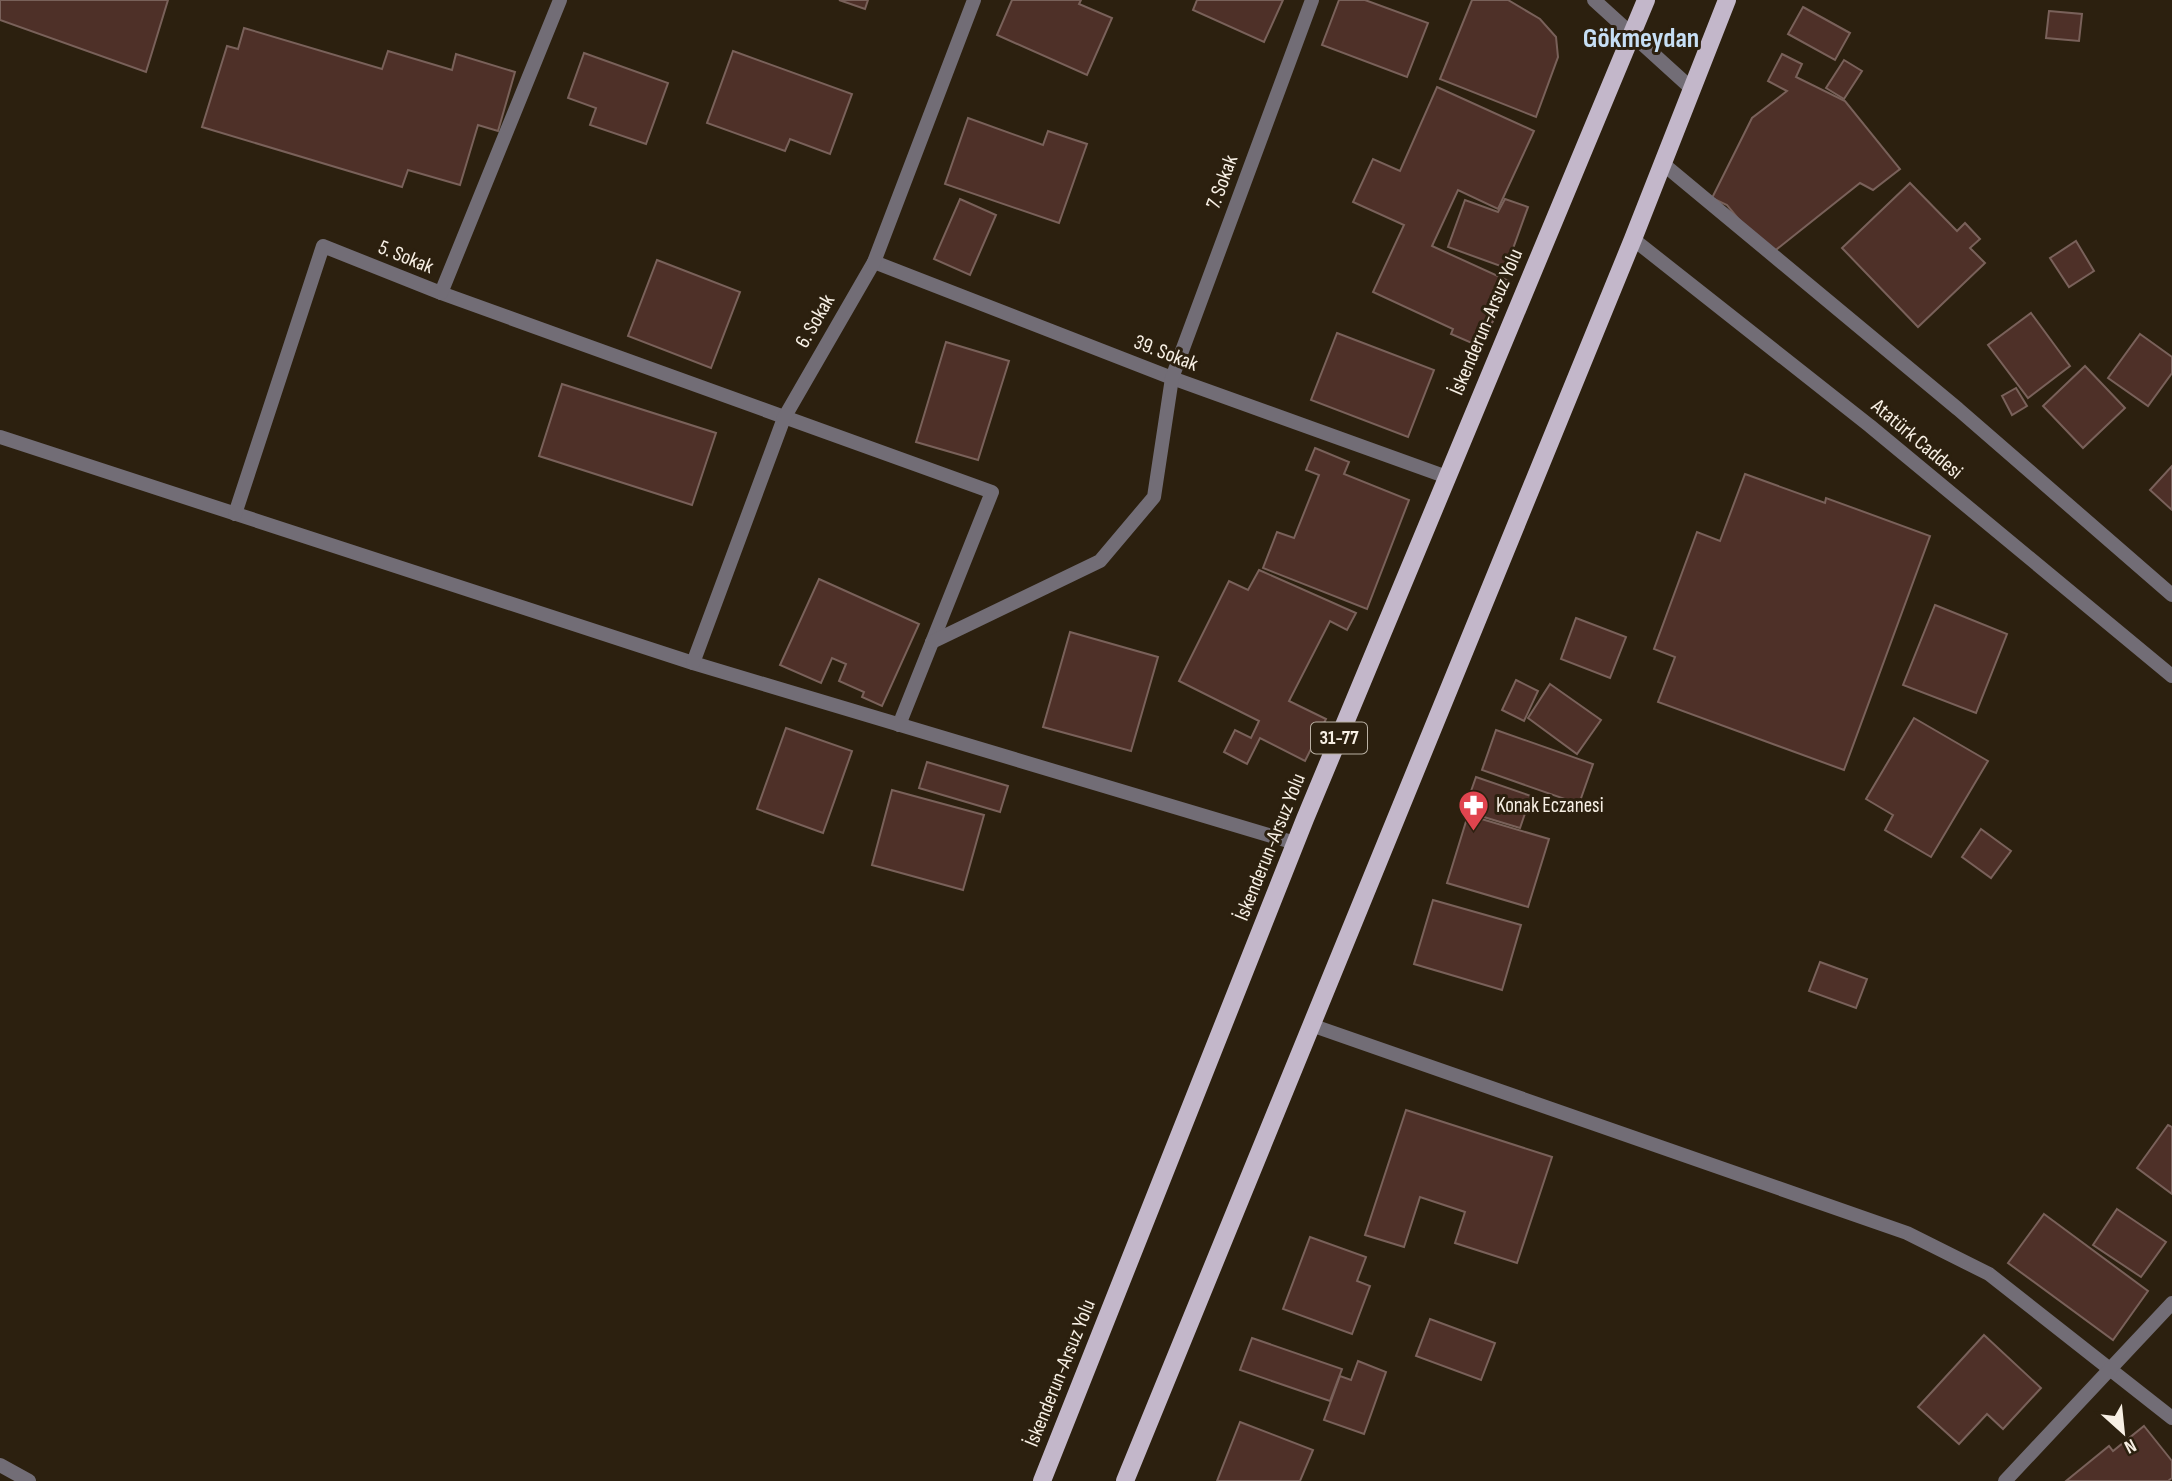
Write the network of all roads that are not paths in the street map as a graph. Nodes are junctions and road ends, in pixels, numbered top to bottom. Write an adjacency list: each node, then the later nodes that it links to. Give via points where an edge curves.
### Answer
1 (560, 0): 12 (street, 5. Sokak)
2 (974, 0): 11 (street, 6. Sokak)
3 (1312, 0): 13 (street, 7. Sokak)
4 (1594, 0): 7 (street)
5 (1646, 0): 7 (main road, İskenderun-Arsuz Yolu / 31-77)
6 (1727, 0): 8 (main road)
7 (1632, 35): 8 (street); 16 (main road, İskenderun-Arsuz Yolu / 31-77)
8 (1692, 89): 9 (main road)
9 (1662, 163): 10 (main road); 18 (street, via 1958,409)
10 (1633, 239): 21 (street, Atatürk Caddesi, via 1870,426); 24 (main road)
11 (874, 262): 13 (street, 39. Sokak); 14 (street, 6. Sokak)
12 (441, 293): 14 (street); 17 (street, 5. Sokak, via 323,246)
13 (1172, 378): 16 (street, 39. Sokak); 19 (street, 7. Sokak, via 1154,497 1100,561)
14 (784, 418): 19 (street, via 992,492); 20 (street, 6. Sokak)
15 (0, 437): 17 (street)
16 (1447, 477): 23 (main road, İskenderun-Arsuz Yolu / 31-77)
17 (235, 514): 20 (street)
18 (2172, 595)
19 (932, 642): 22 (street)
20 (693, 663): 22 (street)
21 (2172, 676)
22 (899, 725): 23 (street)
23 (1296, 843): 30 (main road, İskenderun-Arsuz Yolu / 31-77)
24 (1311, 1025): 26 (street, via 1906,1233 1989,1275); 31 (main road)
25 (2172, 1303): 26 (street)
26 (2108, 1370): 27 (street); 32 (street)
27 (2172, 1418)
28 (0, 1465): 29 (street)
29 (29, 1481)
30 (1042, 1481)
31 (1125, 1481)
32 (2005, 1481)

